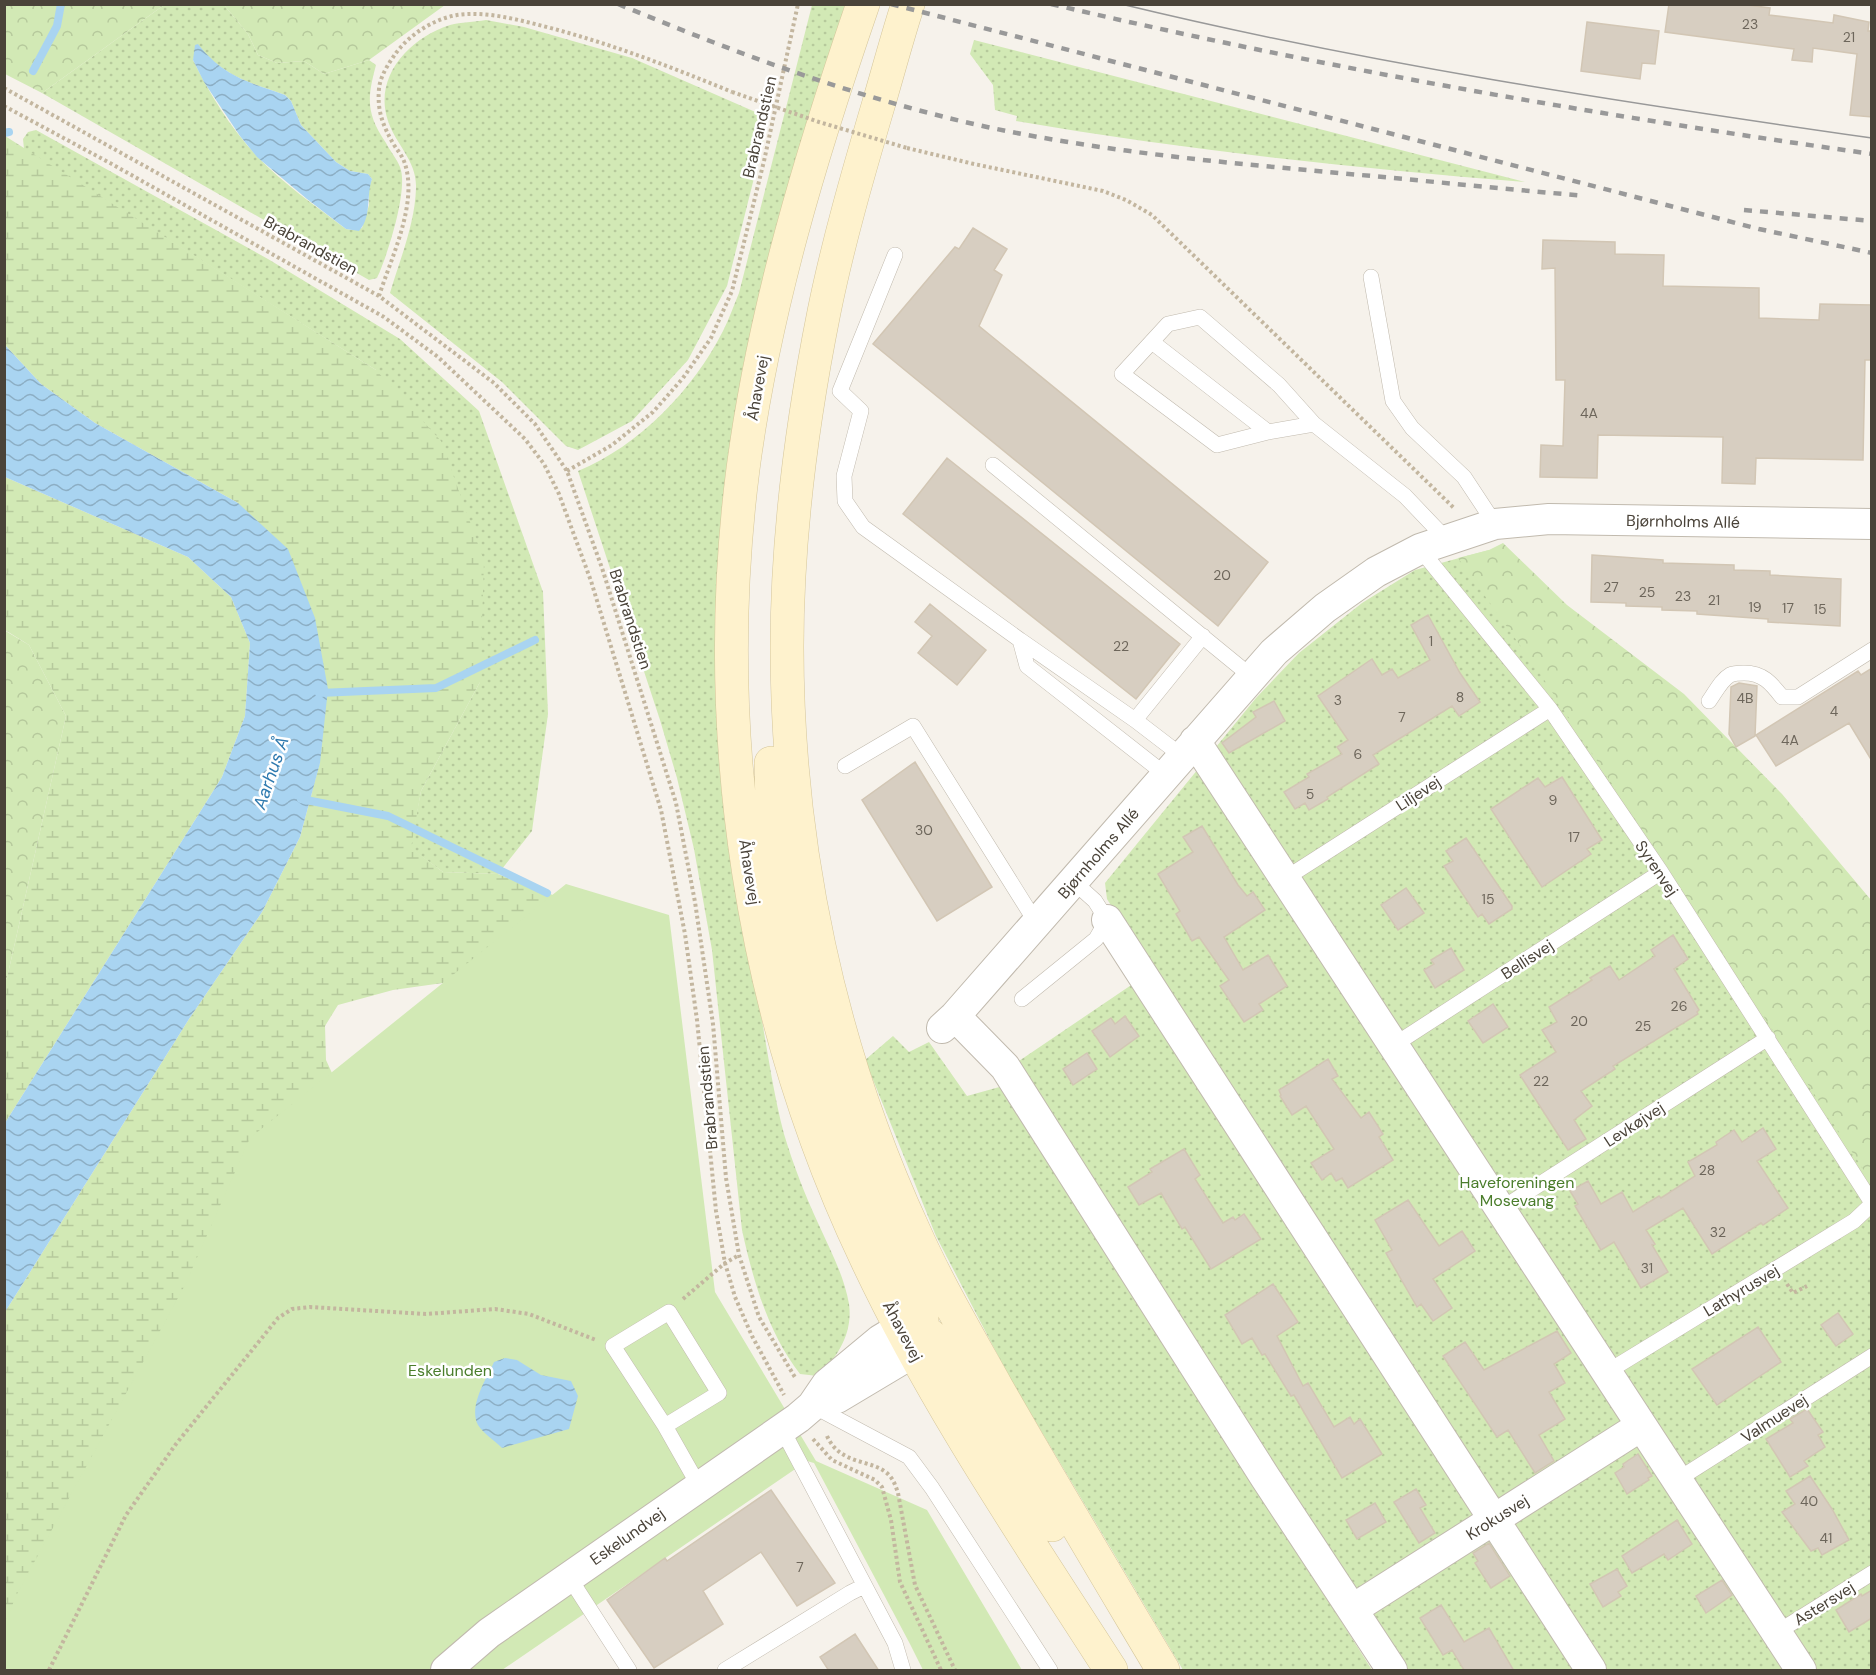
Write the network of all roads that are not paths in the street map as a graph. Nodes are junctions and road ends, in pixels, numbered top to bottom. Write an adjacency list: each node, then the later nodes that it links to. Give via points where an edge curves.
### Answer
1 (863, 4): 32 (main road, Åhavevej, via 795,219 757,381 735,553 732,662 745,845 756,914 789,1054 813,1129 864,1254)
2 (908, 4): 9 (main road, via 865,149 824,310)
3 (895, 255): 14 (lane, via 840,391 861,411 844,476 845,501 863,527)
4 (1371, 277): 10 (lane, via 1393,401 1412,428 1464,477)
5 (1152, 342): 6 (lane, Syrenvej, via 1168,324 1200,317 1279,385); 7 (lane); 7 (lane, via 1122,374 1217,445)
6 (1314, 424): 7 (lane); 12 (lane, Syrenvej, via 1406,496)
7 (1268, 432)
8 (993, 465): 13 (lane)
9 (797, 477): 32 (main road, via 775,641 771,708 774,841 782,908 816,1047 840,1120 918,1300); 53 (main road, via 790,561 788,709 799,838 842,1040 866,1113 914,1232 955,1313)
10 (1495, 524): 11 (street, Bjørnholms Allé, via 1549,519); 12 (street, Bjørnholms Allé)
11 (1872, 525)
12 (1433, 544): 16 (street, Bjørnholms Allé, via 1376,573 1325,608 1274,652); 18 (lane, Syrenvej)
13 (1203, 636): 16 (lane); 19 (lane)
14 (1020, 640): 19 (lane); 20 (lane, via 1027,666)
15 (1872, 650): 17 (lane, via 1798,697 1782,697 1766,678 1743,673 1731,674)
16 (1252, 677): 20 (street, Bjørnholms Allé)
17 (1709, 701)
18 (1550, 709): 22 (lane, Syrenvej); 23 (lane, Liljevej)
19 (1135, 720): 20 (lane)
20 (1181, 758): 23 (street); 24 (street, Bjørnholms Allé)
21 (845, 766): 26 (lane, via 913,726)
22 (1661, 872): 28 (lane, Syrenvej); 29 (lane, Bellisvej)
23 (1286, 878): 29 (street)
24 (1074, 882): 25 (lane, via 1095,901); 26 (street, Bjørnholms Allé)
25 (1107, 920): 27 (lane, via 1096,939); 40 (street)
26 (1037, 924): 44 (street, Bjørnholms Allé, via 949,1022 1005,1067)
27 (1022, 999)
28 (1768, 1038): 30 (lane, Syrenvej); 31 (lane, Levkøjvej)
29 (1394, 1045): 31 (street)
30 (1872, 1204): 34 (lane, Lathyrusvej, via 1854,1221)
31 (1501, 1209): 34 (street)
32 (912, 1337): 35 (street, Eskelundvej, via 880,1340 827,1384); 51 (main road, Åhavevej, via 980,1466); 52 (main road, via 934,1338 942,1349 1050,1521)
33 (1872, 1356): 38 (lane, Valmuevej)
34 (1607, 1372): 37 (street)
35 (797, 1418): 39 (street, Eskelundvej); 43 (lane, via 816,1491); 50 (lane, via 909,1457)
36 (665, 1426): 36 (lane, via 614,1346 669,1312 719,1393); 39 (lane)
37 (1641, 1426): 38 (street); 40 (street, Krokusvej)
38 (1677, 1480): 45 (street)
39 (699, 1486): 42 (street, Eskelundvej)
40 (1493, 1519): 44 (street, Krokusvej); 55 (street)
41 (1872, 1573): 45 (lane, Astersvej)
42 (569, 1577): 46 (street, Eskelundvej, via 489,1633); 47 (lane)
43 (864, 1586): 48 (lane); 49 (lane, via 895,1643)
44 (1353, 1609): 54 (street)
45 (1776, 1633): 56 (street)
46 (446, 1671)
47 (629, 1671)
48 (725, 1671)
49 (903, 1671)
50 (1050, 1671)
51 (1111, 1671)
52 (1151, 1671)
53 (1163, 1671)
54 (1392, 1671)
55 (1591, 1671)
56 (1801, 1671)

